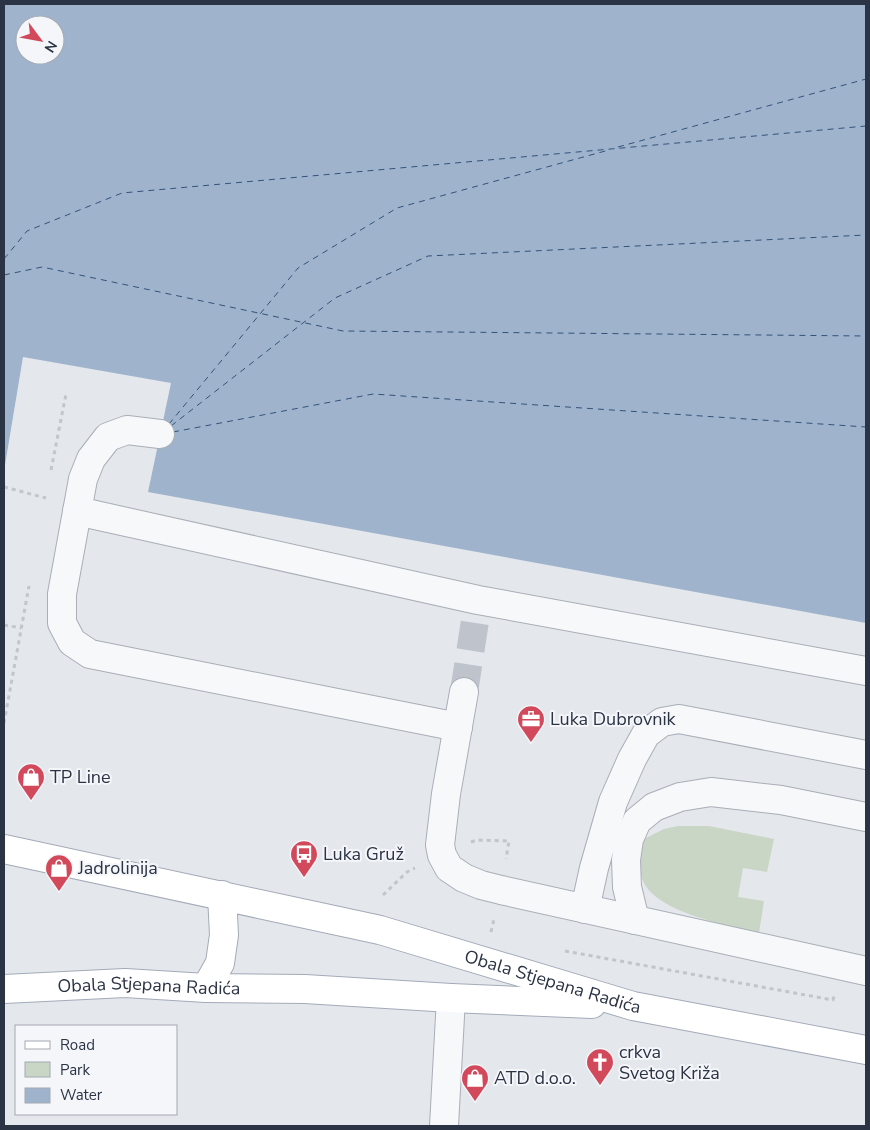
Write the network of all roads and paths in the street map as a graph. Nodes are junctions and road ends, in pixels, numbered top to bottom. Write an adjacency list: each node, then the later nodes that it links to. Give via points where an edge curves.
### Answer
1 (160, 434): 4 (street, via 127,430 108,437 91,459 83,479)
2 (4, 487): 3 (path)
3 (46, 498)
4 (77, 511): 7 (street, via 477,611); 9 (street, via 62,594 62,623 72,642 90,654)
5 (4, 625): 6 (path)
6 (21, 628)
7 (866, 671)
8 (464, 692): 9 (street)
9 (458, 727): 14 (street, via 440,845 450,868 481,885)
10 (866, 755): 14 (street, via 679,720 662,722 646,734 612,802)
11 (866, 817): 15 (street, via 781,800 711,792 680,797 654,807 637,821 629,839 627,887)
12 (4, 849): 13 (main road, Obala Stjepana Radića)
13 (222, 895): 17 (main road, via 224,935 220,963); 20 (main road, Obala Stjepana Radića, via 380,930)
14 (585, 909): 15 (street)
15 (635, 920): 16 (street)
16 (866, 970)
17 (206, 988): 18 (main road, Obala Stjepana Radića, via 125,983); 19 (main road, Obala Stjepana Radića, via 305,989)
18 (4, 989)
19 (451, 998): 20 (main road, Obala Stjepana Radića); 22 (street)
20 (633, 1006): 21 (main road)
21 (866, 1050)
22 (444, 1126)

